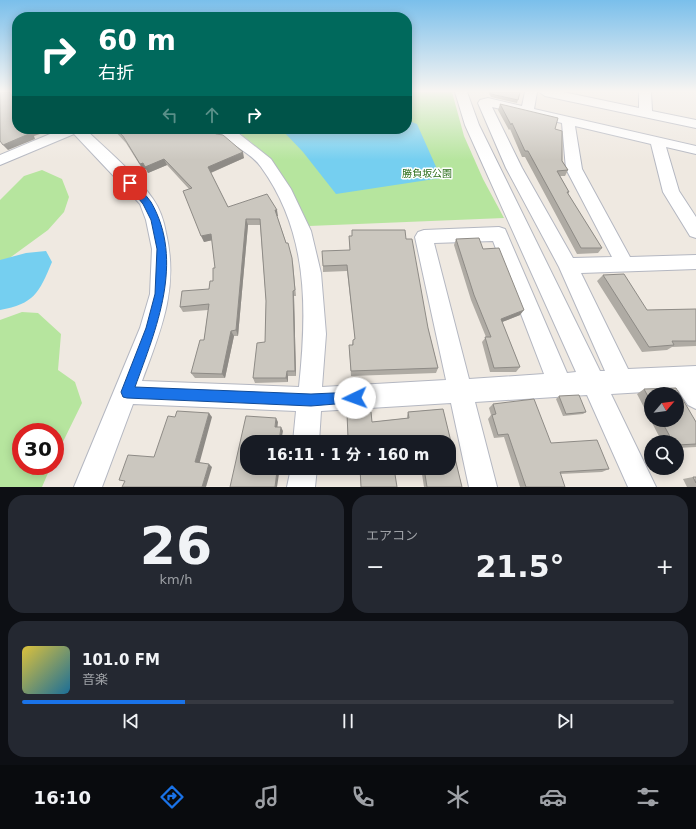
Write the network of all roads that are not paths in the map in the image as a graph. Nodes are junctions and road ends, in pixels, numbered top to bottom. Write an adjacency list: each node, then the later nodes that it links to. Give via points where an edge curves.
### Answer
1 (469, 115): 18 (street)
2 (489, 115): 16 (street, via 514,168)
3 (542, 115): 5 (street)
4 (654, 115): 6 (street)
5 (568, 121): 10 (street); 15 (street, via 574,170)
6 (692, 123): 11 (street)
7 (63, 134): 12 (street)
8 (80, 134): 21 (street, via 122,174 146,202 155,220 161,249 158,300 152,328)
9 (230, 134): 23 (street, via 266,162 283,189 302,231 311,272 315,334)
10 (657, 141): 11 (street); 13 (street, via 671,192)
11 (696, 150)
12 (0, 160)
13 (696, 231)
14 (696, 262): 15 (street)
15 (625, 264): 16 (street)
16 (568, 266): 17 (street)
17 (622, 382): 18 (street); 19 (street)
18 (594, 383): 20 (street); 29 (street)
19 (692, 384)
20 (560, 385): 22 (street); 22 (street, via 499,234 424,238)
21 (127, 392): 23 (street); 26 (street)
22 (459, 392): 23 (street); 28 (street)
23 (311, 400): 24 (street)
24 (307, 435)
25 (303, 475): 27 (street)
26 (88, 487)
27 (301, 487)
28 (483, 487)
29 (642, 487)

